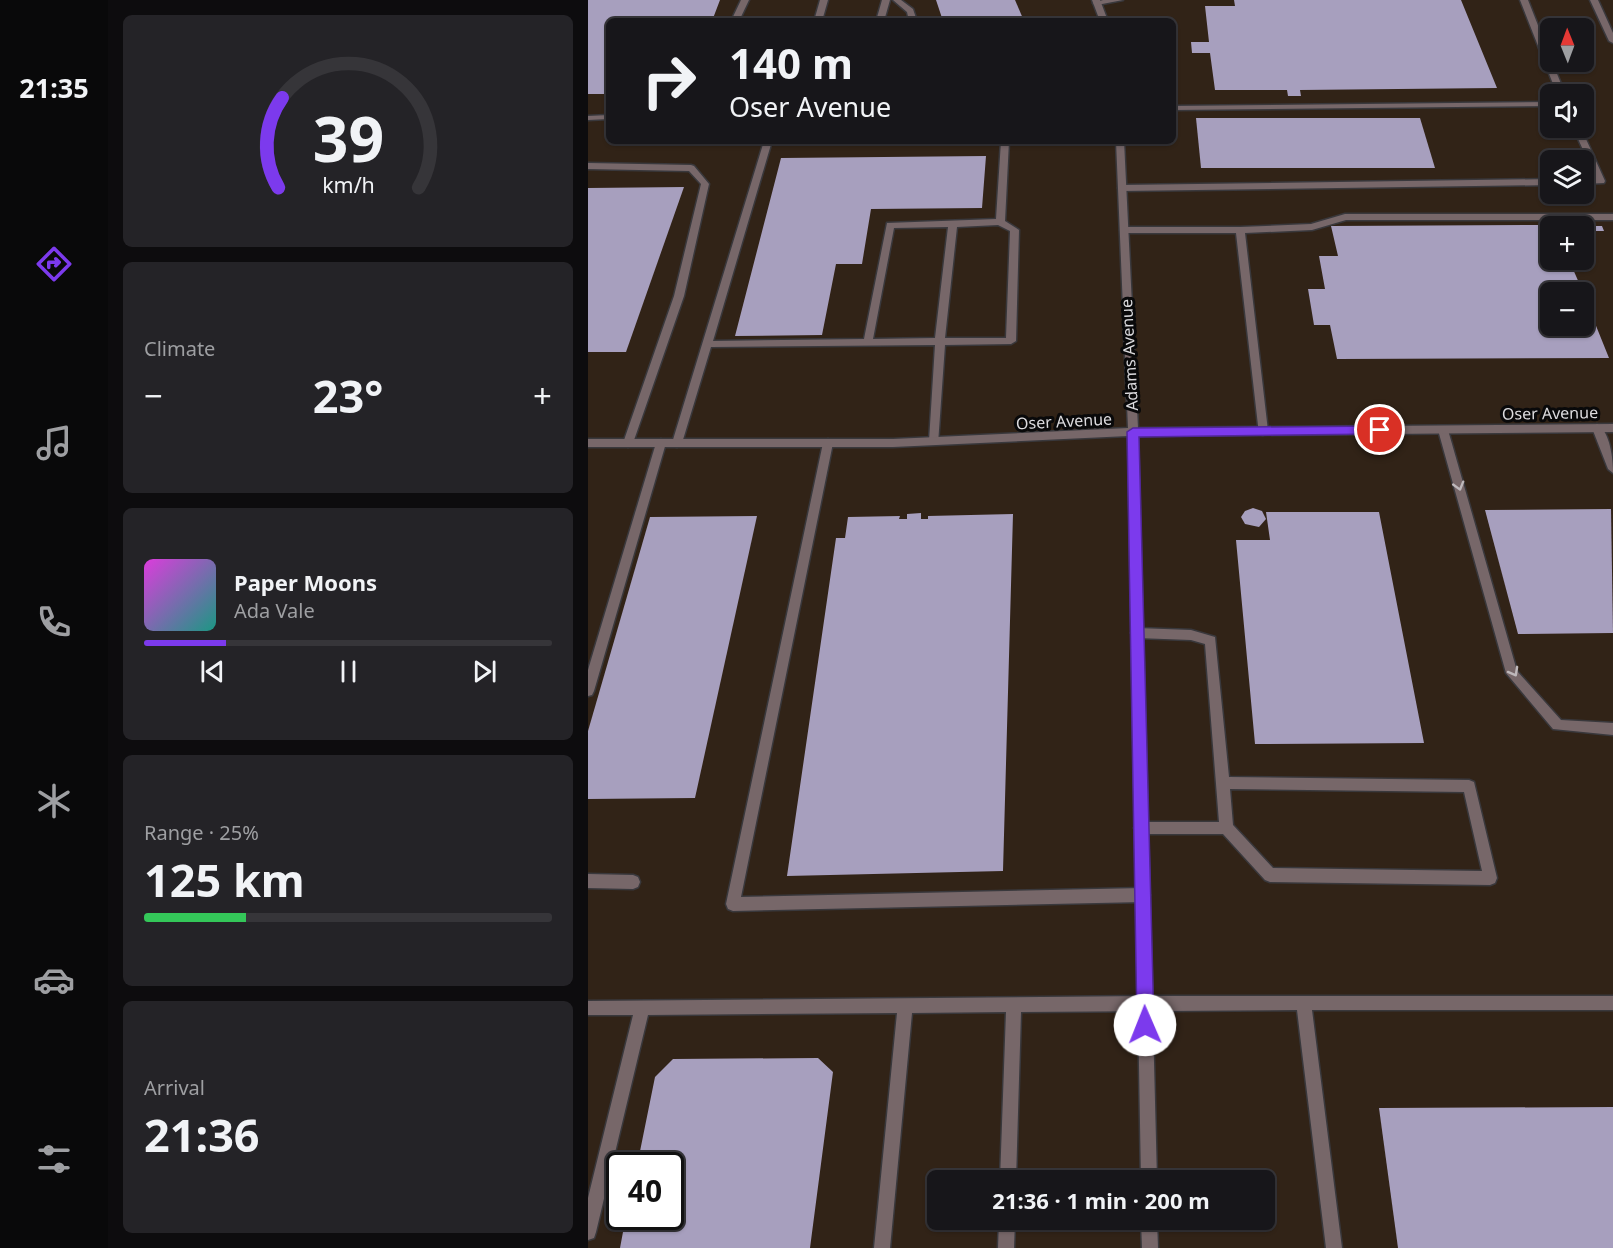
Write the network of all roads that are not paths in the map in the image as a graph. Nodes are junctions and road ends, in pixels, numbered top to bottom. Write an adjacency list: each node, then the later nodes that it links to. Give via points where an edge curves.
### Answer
1 (745, 0): 9 (street)
2 (824, 0): 10 (street)
3 (886, 0): 11 (street)
4 (897, 0): 12 (street)
5 (1119, 0): 8 (street)
6 (1524, 0): 16 (street)
7 (1594, 0): 14 (street)
8 (1096, 1): 13 (street)
9 (736, 18)
10 (819, 18)
11 (881, 18)
12 (912, 18)
13 (1103, 18)
14 (1609, 24): 15 (street)
15 (1613, 41)
16 (1557, 84)
17 (1540, 104): 18 (street)
18 (1176, 108)
19 (606, 117): 20 (street)
20 (588, 118)
21 (767, 144): 36 (street)
22 (1005, 144): 30 (street)
23 (1120, 144): 28 (street, Adams Avenue)
24 (588, 166): 44 (street, via 691,168 705,184 679,296)
25 (1594, 166): 26 (street, via 1601,181)
26 (1594, 181)
27 (1540, 182): 28 (street)
28 (1122, 189): 32 (street, Adams Avenue)
29 (1613, 217): 33 (street, via 1345,216 1312,227)
30 (1000, 222): 31 (street); 35 (street, via 1015,230 1011,341)
31 (953, 224): 34 (street, via 891,225); 35 (street)
32 (1124, 230): 33 (street); 41 (street, Adams Avenue)
33 (1240, 230): 40 (street)
34 (868, 342): 35 (street); 36 (street)
35 (940, 342): 42 (street)
36 (706, 344): 46 (street)
37 (1597, 428): 38 (street, Oser Avenue); 39 (street, Oser Avenue); 48 (street)
38 (1613, 428)
39 (1443, 430): 40 (street, Oser Avenue); 51 (street, one-way to 51, via 1512,673 1558,725)
40 (1263, 431): 41 (street, Oser Avenue)
41 (1133, 432): 42 (street, Oser Avenue); 49 (street, Adams Avenue)
42 (934, 441): 47 (street, Oser Avenue)
43 (588, 443): 44 (street, Oser Avenue)
44 (627, 443): 45 (street, Oser Avenue)
45 (661, 443): 46 (street, Oser Avenue); 50 (street)
46 (676, 443): 47 (street, Oser Avenue)
47 (828, 443): 57 (street, via 732,904)
48 (1613, 469)
49 (1137, 633): 52 (street, via 1191,635 1211,641); 53 (street, Adams Avenue)
50 (588, 691)
51 (1613, 729)
52 (1222, 783): 54 (street); 54 (street, via 1469,786 1490,878 1270,875)
53 (1141, 828): 54 (street); 57 (street, Adams Avenue)
54 (1226, 828)
55 (588, 882): 56 (street)
56 (633, 882)
57 (1143, 895): 58 (street, Adams Avenue)
58 (1145, 1003): 59 (street); 61 (street); 66 (street, Adams Avenue)
59 (1304, 1003): 60 (street); 73 (street)
60 (1613, 1003)
61 (1014, 1004): 62 (street); 65 (street)
62 (905, 1005): 64 (street); 70 (street)
63 (588, 1008): 64 (street)
64 (642, 1008): 69 (street)
65 (1008, 1170)
66 (1149, 1170)
67 (1007, 1230): 71 (street)
68 (1149, 1230): 72 (street)
69 (588, 1232)
70 (882, 1248)
71 (1006, 1248)
72 (1150, 1248)
73 (1334, 1248)

